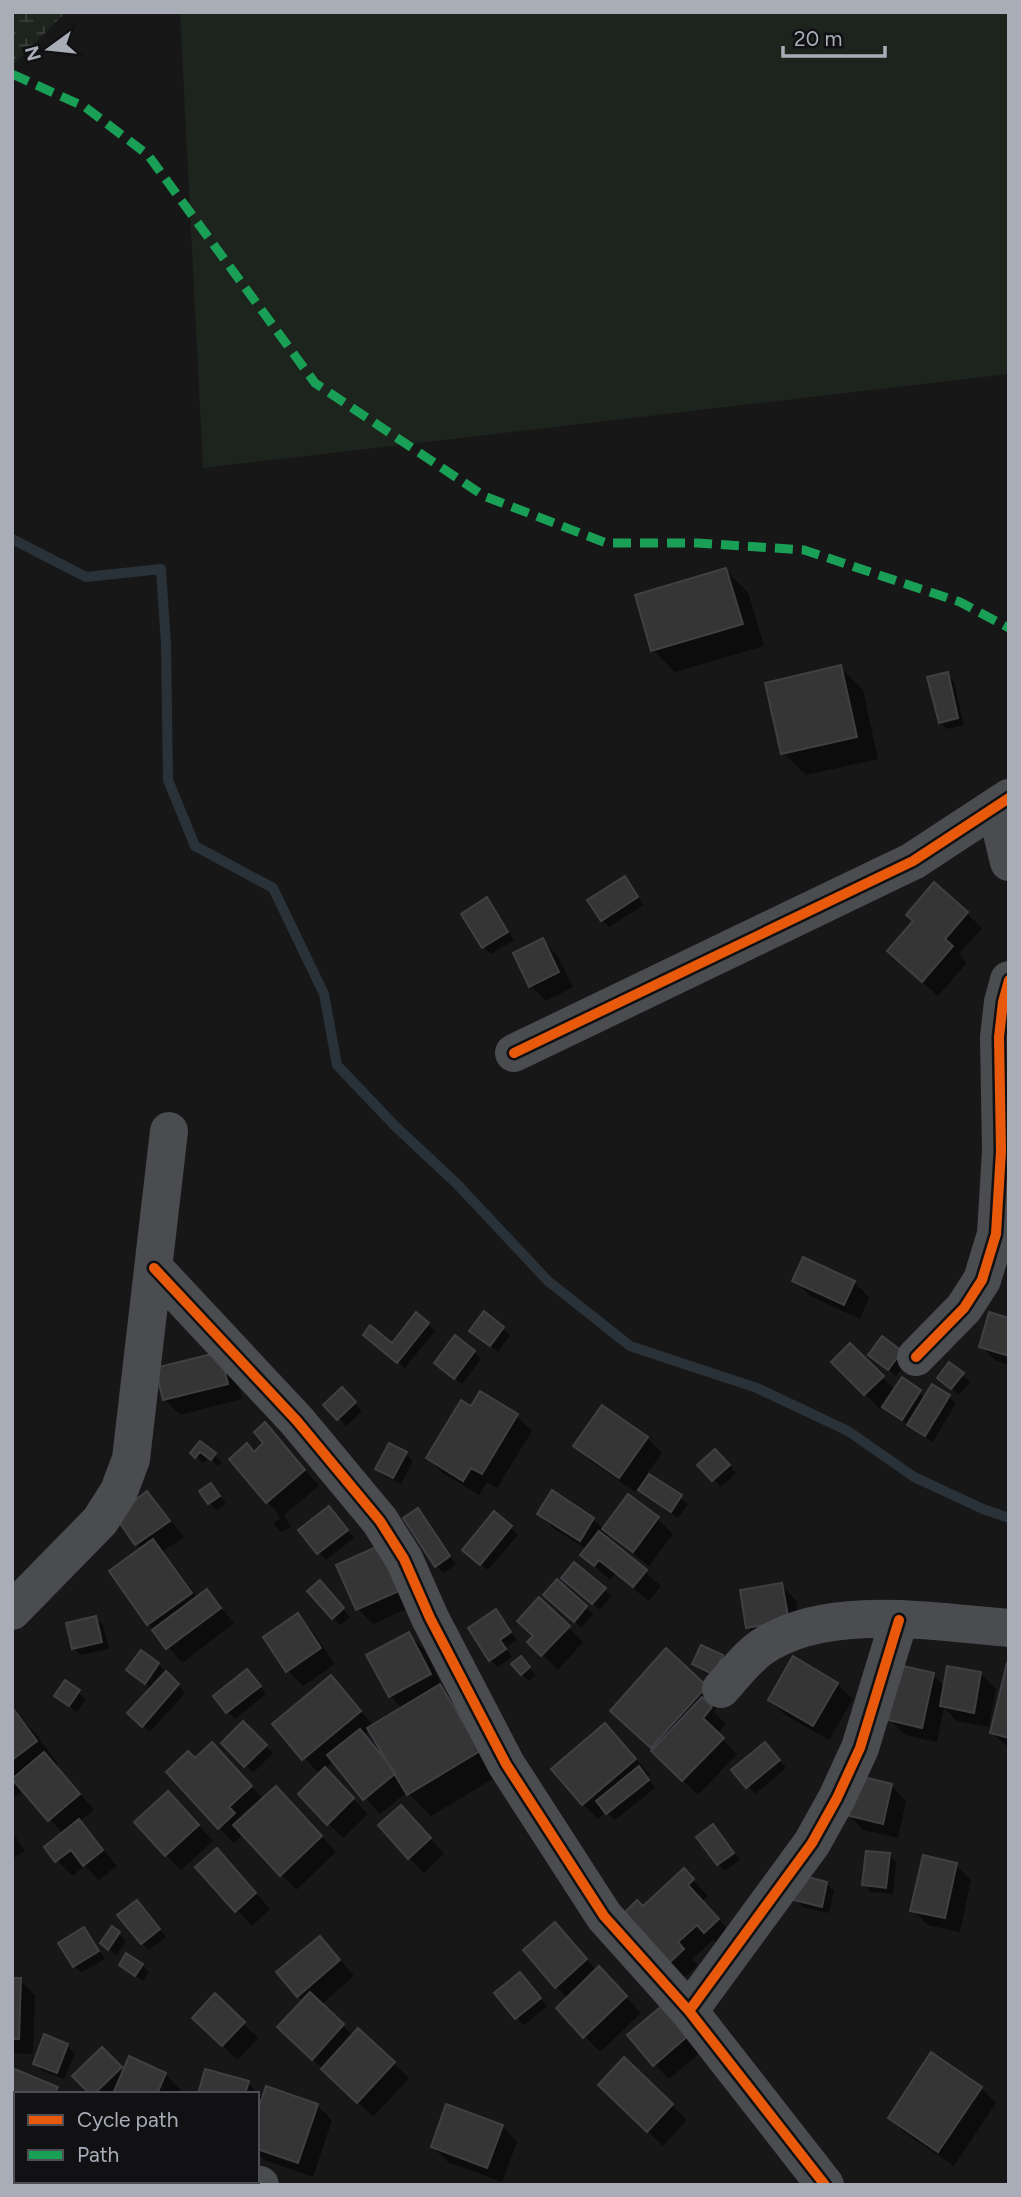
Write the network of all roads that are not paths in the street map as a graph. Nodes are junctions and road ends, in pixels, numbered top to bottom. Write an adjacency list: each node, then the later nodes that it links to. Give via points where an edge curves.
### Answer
1 (1002, 803): 2 (street); 4 (street, via 913,861)
2 (1009, 862)
3 (1009, 980): 6 (street, via 999,1037)
4 (514, 1053)
5 (169, 1131): 7 (street)
6 (998, 1266): 8 (street)
7 (154, 1268): 9 (street, via 131,1459 119,1491 100,1521); 13 (street, via 297,1421 380,1521 404,1559 506,1764 604,1916)
8 (916, 1357)
9 (12, 1611)
10 (899, 1620): 11 (street); 12 (street, via 835,1620 794,1633 764,1646); 13 (street, via 860,1748 837,1798 811,1843)
11 (1009, 1628)
12 (722, 1689)
13 (690, 2011): 14 (street)
14 (825, 2185)

